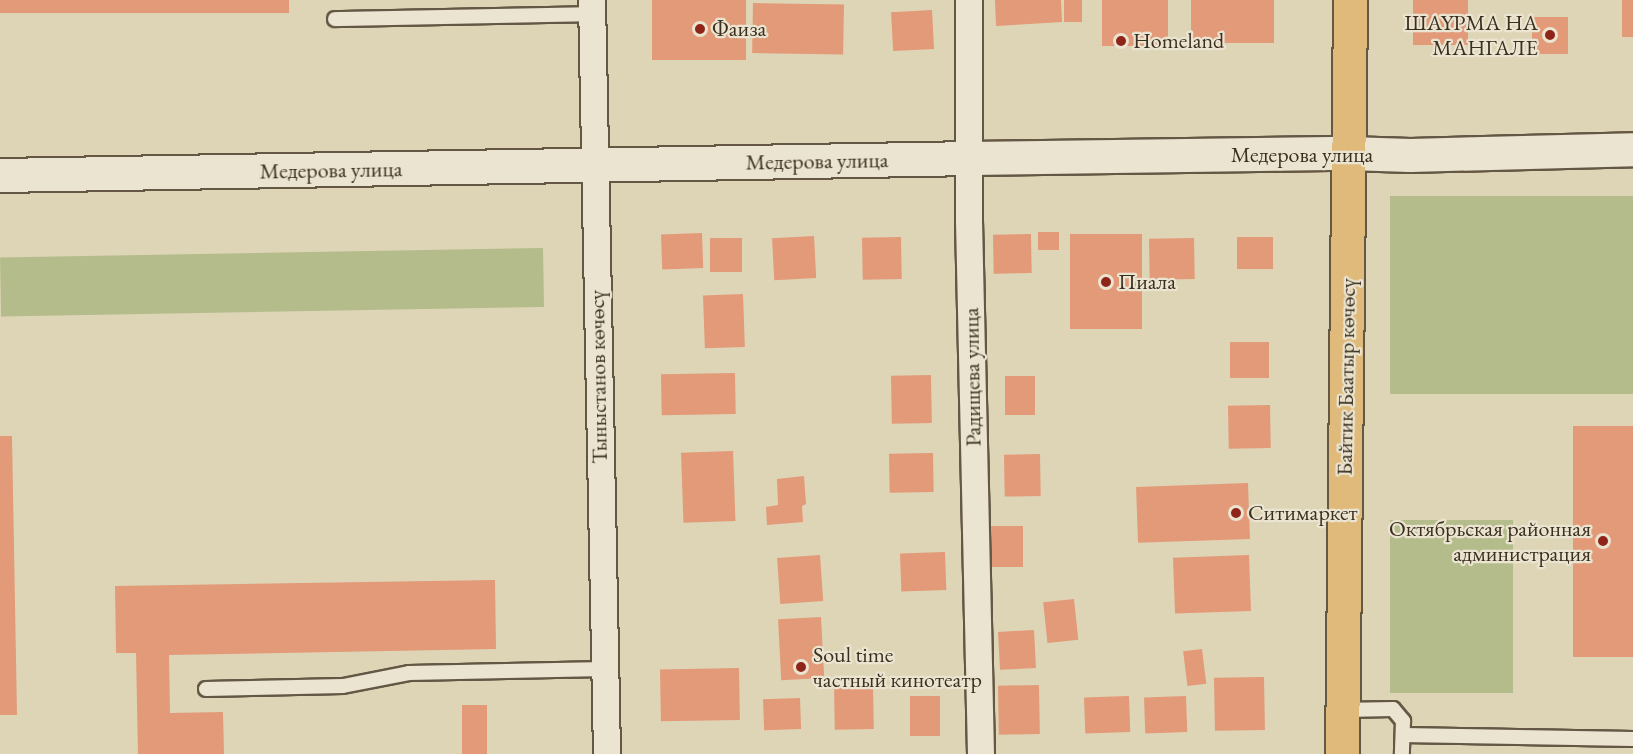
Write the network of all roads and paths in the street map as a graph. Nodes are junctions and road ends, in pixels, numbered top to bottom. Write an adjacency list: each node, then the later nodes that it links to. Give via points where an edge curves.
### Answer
1 (969, 0): 7 (street, Радищева улица)
2 (1350, 0): 6 (main road, Байтик Баатыр көчөсү)
3 (592, 7): 4 (lane); 8 (street, Тыныстанов көчөсү)
4 (336, 19)
5 (1633, 149): 6 (main road, Медерова улица)
6 (1348, 153): 7 (main road, Медерова улица); 12 (main road, Байтик Баатыр көчөсү)
7 (970, 158): 8 (main road, Медерова улица); 16 (street, Радищева улица)
8 (595, 166): 9 (main road, Медерова улица); 10 (street, Тыныстанов көчөсү)
9 (0, 175)
10 (605, 669): 11 (lane, via 409,673 343,686); 15 (street, Тыныстанов көчөсү)
11 (206, 689)
12 (1343, 710): 13 (lane, via 1393,709 1403,721); 17 (main road, Байтик Баатыр көчөсү)
13 (1403, 735): 14 (lane); 18 (lane)
14 (1633, 739)
15 (607, 754)
16 (981, 754)
17 (1342, 754)
18 (1402, 754)

